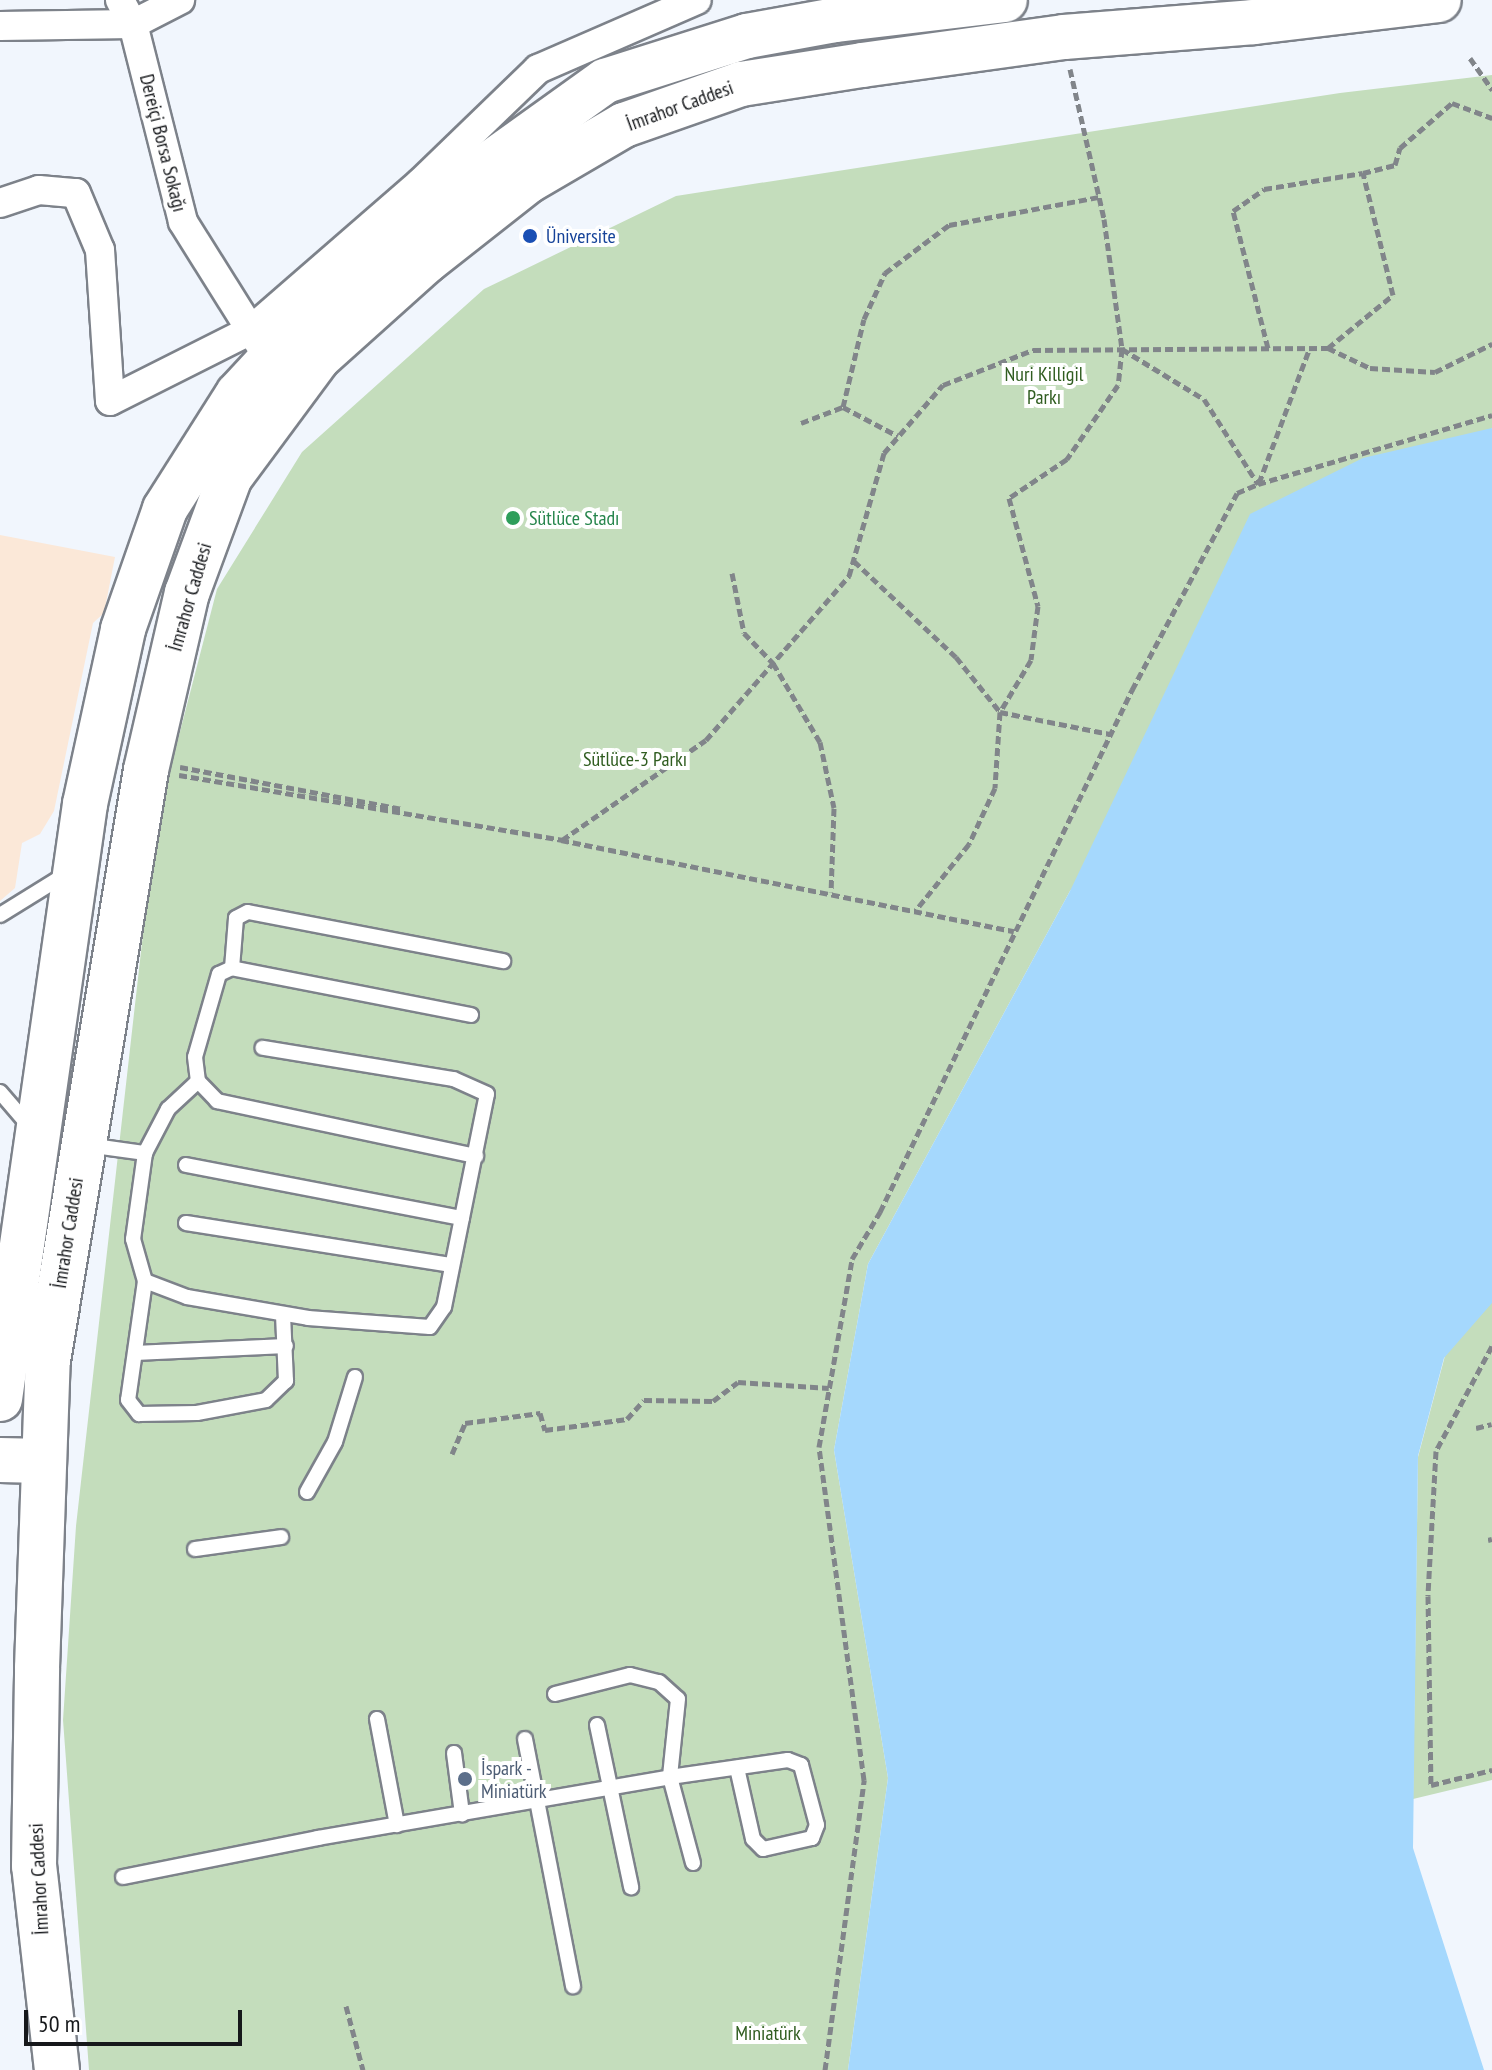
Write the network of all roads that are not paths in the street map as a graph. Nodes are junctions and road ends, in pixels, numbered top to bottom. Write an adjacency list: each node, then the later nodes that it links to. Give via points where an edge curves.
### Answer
1 (180, 0): 6 (street)
2 (697, 0): 11 (street, via 538,69)
3 (1005, 0): 5 (main road)
4 (1439, 0): 9 (main road, İmrahor Caddesi, via 1064,37 741,84)
5 (845, 10): 8 (main road)
6 (127, 12): 7 (street); 11 (street, Dereiçi Borsa Sokağı, via 183,222)
7 (0, 26)
8 (653, 65): 9 (main road); 11 (main road, via 605,81 450,192 313,313)
9 (672, 108): 21 (main road, İmrahor Caddesi, via 624,125 528,181 425,262 318,358 230,477 187,593 159,768)
10 (0, 203): 11 (street, via 39,190 76,193 100,250 110,401)
11 (260, 345): 12 (main road, via 238,394 165,509 123,629)
12 (76, 868): 13 (lane); 20 (main road)
13 (0, 915)
14 (503, 961): 15 (lane, via 248,912 236,918)
15 (232, 968): 16 (lane); 18 (lane, via 219,974 207,1006 195,1057)
16 (471, 1015)
17 (263, 1048): 23 (lane, via 453,1079 487,1094)
18 (198, 1081): 22 (lane, via 168,1109); 23 (lane, via 217,1101)
19 (0, 1092): 20 (lane)
20 (39, 1136): 30 (main road)
21 (83, 1145): 22 (lane); 36 (main road, İmrahor Caddesi, via 48,1360)
22 (145, 1153): 28 (lane, via 133,1239)
23 (476, 1156): 25 (lane)
24 (186, 1165): 25 (lane)
25 (462, 1218): 27 (lane)
26 (186, 1223): 27 (lane)
27 (452, 1265): 29 (lane, via 444,1307 430,1327)
28 (145, 1281): 29 (lane, via 187,1297); 32 (lane)
29 (283, 1314): 31 (lane)
30 (6, 1319): 34 (main road)
31 (286, 1346): 32 (lane); 32 (lane, via 286,1381 266,1400 197,1413 139,1414 128,1400)
32 (135, 1353)
33 (355, 1377): 37 (lane, via 335,1442)
34 (0, 1399)
35 (0, 1460): 36 (main road)
36 (44, 1461): 55 (main road, İmrahor Caddesi, via 34,1866)
37 (307, 1492)
38 (281, 1537): 39 (lane)
39 (195, 1549)
40 (555, 1694): 46 (lane, via 630,1675 659,1682 678,1699)
41 (377, 1719): 50 (lane)
42 (597, 1725): 47 (lane)
43 (525, 1739): 48 (lane)
44 (454, 1753): 49 (lane)
45 (737, 1768): 45 (lane, via 788,1760 801,1765 817,1825 812,1838 763,1849 753,1839); 46 (lane)
46 (670, 1777): 47 (lane); 51 (lane)
47 (609, 1788): 48 (lane); 53 (lane)
48 (536, 1801): 49 (lane); 54 (lane)
49 (462, 1814): 50 (lane)
50 (397, 1825): 52 (lane)
51 (693, 1863)
52 (123, 1877)
53 (631, 1887)
54 (573, 1986)
55 (46, 2069)

